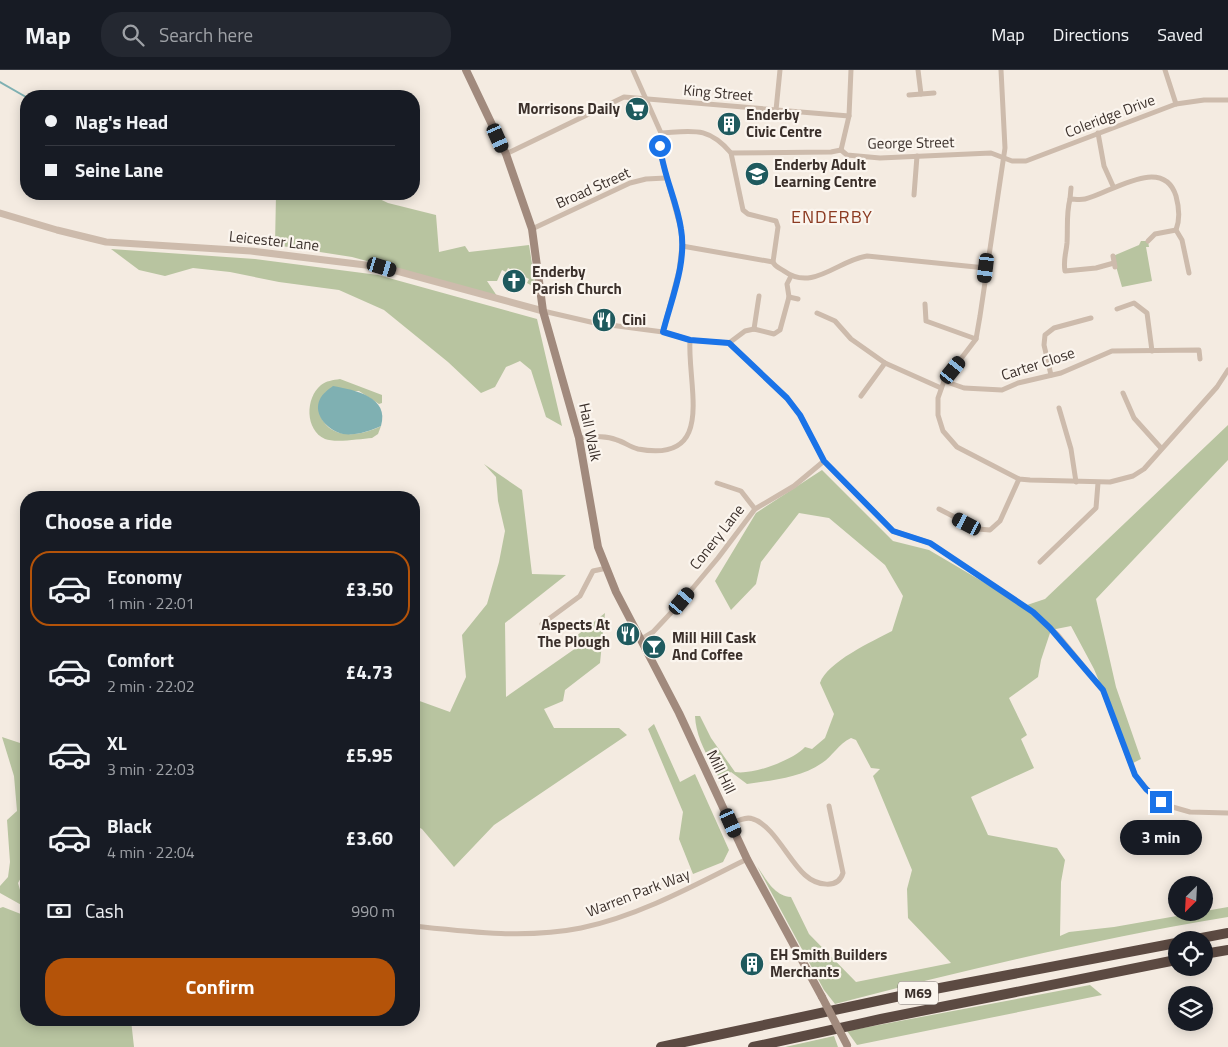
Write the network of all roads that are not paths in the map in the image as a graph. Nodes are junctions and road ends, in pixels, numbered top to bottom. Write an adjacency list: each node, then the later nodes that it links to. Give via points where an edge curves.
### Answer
1 (633, 70): 11 (street)
2 (780, 70): 14 (street)
3 (851, 70): 15 (street)
4 (918, 70): 9 (street)
5 (1001, 70): 22 (street)
6 (1165, 70): 13 (street)
7 (469, 72): 20 (main road, Hall Walk)
8 (934, 93): 9 (street)
9 (921, 94): 10 (street)
10 (909, 95)
11 (646, 99): 14 (street, King Street); 16 (street); 20 (street, King Street, via 624,97)
12 (1228, 100): 13 (street, Coleridge Drive)
13 (1176, 104): 17 (street, Coleridge Drive)
14 (776, 110): 15 (street, King Street)
15 (849, 116): 18 (street)
16 (661, 132): 19 (street, via 704,132); 23 (street, via 661,156)
17 (1098, 133): 22 (street, Coleridge Drive, via 1034,160 1017,162); 24 (street, via 1104,166)
18 (842, 150): 19 (street, George Street); 21 (street, George Street, via 855,156)
19 (731, 153): 34 (street, via 745,213 773,218 778,224)
20 (506, 154): 29 (main road, Hall Walk)
21 (917, 156): 22 (street, George Street, via 992,153); 26 (street)
22 (1004, 157): 35 (street)
23 (666, 178): 29 (street, Broad Street, via 630,183); 32 (street, via 681,229)
24 (1113, 186): 27 (street, via 1084,200); 30 (street, via 1149,176 1163,180 1174,191 1177,202 1179,223)
25 (1071, 188): 27 (street)
26 (914, 195)
27 (1070, 199): 33 (street, via 1063,258 1065,271 1114,265)
28 (0, 212): 43 (street, Leicester Lane, via 106,242 251,251 382,267)
29 (532, 229): 43 (main road, Hall Walk)
30 (1176, 230): 31 (street, via 1155,234 1149,244); 36 (street, via 1182,240)
31 (1141, 241)
32 (682, 246): 34 (street); 49 (street)
33 (1113, 256)
34 (772, 260): 37 (street)
35 (986, 268): 37 (street, via 867,256 855,258 819,277); 50 (street)
36 (1189, 273)
37 (791, 276): 39 (street, via 787,284)
38 (760, 296): 48 (street)
39 (789, 297): 40 (street); 48 (street, via 779,332 774,334)
40 (798, 299)
41 (925, 304): 46 (street)
42 (1117, 309): 53 (street, via 1134,303 1147,313)
43 (543, 311): 49 (street, via 594,323); 63 (main road, Hall Walk)
44 (817, 314): 55 (street, via 835,321 851,339)
45 (1091, 318): 57 (street, via 1054,328 1045,335)
46 (926, 321): 47 (street); 50 (street)
47 (922, 327)
48 (754, 329): 52 (street, via 745,331)
49 (663, 332): 51 (street)
50 (976, 339): 58 (street)
51 (690, 340): 52 (street); 63 (street, via 694,416 687,439 677,448 658,451 636,449 602,436)
52 (729, 343): 65 (street, via 787,398 800,415)
53 (1152, 351): 54 (street, Carter Close, via 1199,350); 57 (street, Carter Close, via 1112,351)
54 (1200, 359)
55 (885, 363): 59 (street); 61 (street)
56 (1228, 370): 64 (street, via 1217,387)
57 (1051, 375): 58 (street, Carter Close, via 1002,390 964,388)
58 (944, 381): 59 (street)
59 (941, 388): 66 (street, via 938,415 943,431 958,447)
60 (1122, 393): 64 (street, via 1134,418)
61 (861, 396)
62 (1067, 411): 67 (street, via 1060,411)
63 (579, 438): 73 (main road, Hall Walk, via 591,513)
64 (1161, 448): 69 (street, via 1144,469 1133,476)
65 (824, 461): 70 (street, Conery Lane, via 794,486); 77 (street, via 893,531 930,543 1036,615 1050,628 1103,690 1124,750 1135,775 1146,789 1161,802 1179,809)
66 (1019, 478): 67 (street); 71 (street, via 1000,520 990,530 978,529)
67 (1076, 482): 69 (street)
68 (717, 483): 70 (street, via 741,491)
69 (1098, 483): 72 (street, via 1096,508)
70 (755, 508): 75 (street, Conery Lane, via 682,601)
71 (939, 509)
72 (1040, 562)
73 (605, 565): 74 (street, via 593,571 580,596); 75 (main road, Mill Hill)
74 (542, 624)
75 (640, 640): 78 (main road, Mill Hill)
76 (829, 806): 78 (street, via 843,873 832,884 823,884 805,876 758,821 747,818)
77 (1228, 813)
78 (731, 823): 79 (main road, Mill Hill)
79 (747, 859): 80 (street, Warren Park Way, via 660,900 582,928 492,933); 87 (main road, Mill Hill, bridge)
80 (420, 927)
81 (1228, 933): 82 (highway)
82 (1213, 936)
83 (1168, 945): 88 (highway, M69, via 919,992)
84 (1228, 950): 85 (highway)
85 (1213, 952)
86 (1168, 962): 89 (highway, M69)
87 (848, 1046)
88 (661, 1047)
89 (753, 1047)

